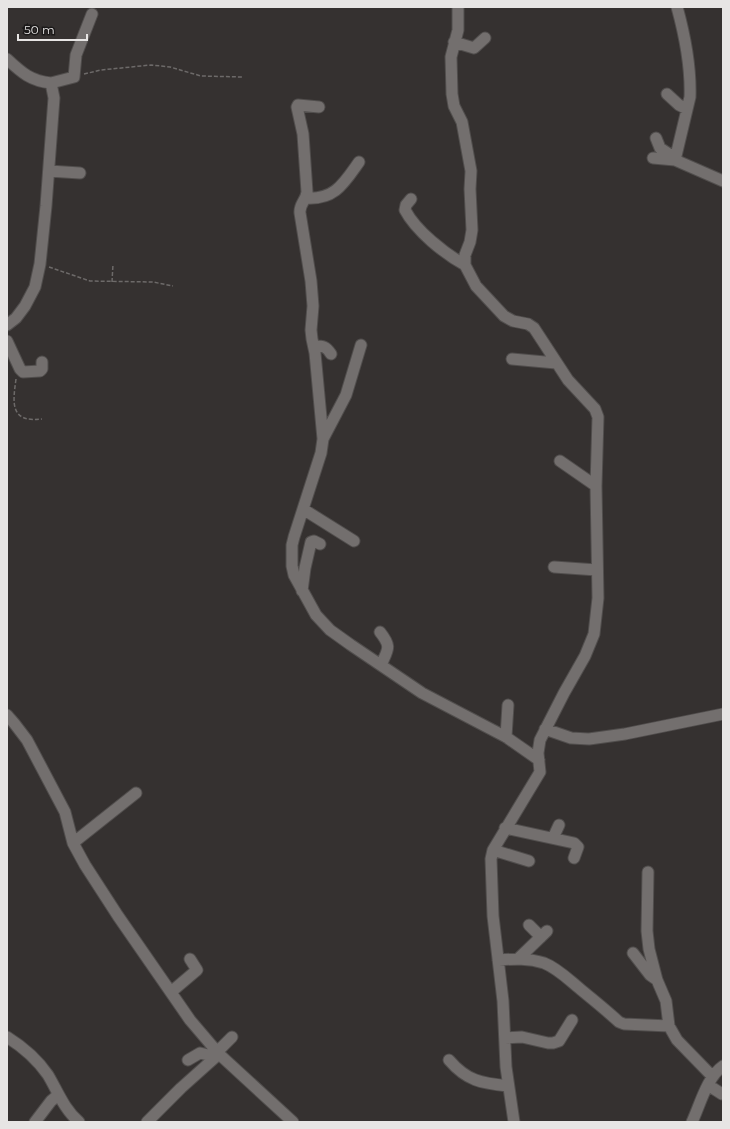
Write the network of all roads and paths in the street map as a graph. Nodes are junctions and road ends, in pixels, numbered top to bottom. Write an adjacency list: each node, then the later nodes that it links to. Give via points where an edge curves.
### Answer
1 (458, 7): 5 (street, via 458,30)
2 (678, 7): 12 (street, via 689,68 690,97)
3 (92, 14): 7 (street, via 76,55)
4 (485, 38): 5 (street, via 474,48)
5 (454, 42): 24 (street, via 451,57 452,102 462,122 472,170 472,230)
6 (7, 60): 9 (street, via 27,76)
7 (74, 77): 8 (path, via 101,70 151,65 170,67 201,76); 9 (street)
8 (243, 77)
9 (51, 83): 17 (street, via 54,109)
10 (666, 94): 12 (street)
11 (319, 107): 20 (street, via 297,107 303,134)
12 (687, 109): 15 (street)
13 (656, 138): 15 (street, via 660,148)
14 (653, 158): 15 (street)
15 (675, 159): 19 (street)
16 (359, 162): 20 (street, via 341,187 331,194 316,199)
17 (49, 172): 18 (street); 22 (street)
18 (80, 173)
19 (723, 181)
20 (306, 198): 30 (street, via 299,210 311,281 311,330)
21 (411, 199): 24 (street, via 405,210 414,223 445,252)
22 (40, 264): 25 (path, via 90,280); 27 (street, via 34,287 25,306)
23 (113, 264): 25 (path)
24 (465, 265): 34 (street, via 476,286 504,316 531,325)
25 (112, 282): 26 (path, via 153,282)
26 (173, 286)
27 (7, 325)
28 (7, 341): 35 (street)
29 (361, 345): 37 (street, via 346,395)
30 (314, 346): 31 (street, via 323,346); 37 (street)
31 (332, 354)
32 (512, 359): 34 (street)
33 (42, 362): 35 (street, via 40,371 23,372)
34 (556, 363): 39 (street, via 597,413)
35 (18, 365): 36 (path, via 14,410 32,421)
36 (42, 419)
37 (323, 439): 40 (street)
38 (560, 460): 39 (street)
39 (596, 486): 44 (street)
40 (303, 508): 41 (street); 45 (street, via 294,537 292,566)
41 (354, 541)
42 (320, 544): 45 (street, via 311,542)
43 (554, 567): 44 (street)
44 (597, 570): 51 (street, via 594,634 585,656)
45 (302, 590): 47 (street, via 316,614 330,630)
46 (380, 632): 47 (street, via 388,642)
47 (381, 665): 52 (street, via 422,693)
48 (508, 705): 52 (street)
49 (723, 714): 51 (street, via 589,739 571,738)
50 (7, 715): 58 (street, via 27,740 65,812)
51 (545, 729): 53 (street, via 539,747)
52 (506, 737): 53 (street)
53 (539, 760): 56 (street, via 538,776)
54 (136, 793): 58 (street)
55 (559, 825): 57 (street)
56 (505, 828): 57 (street); 59 (street)
57 (553, 838): 60 (street, via 576,844 578,847)
58 (73, 843): 69 (street, via 118,916)
59 (493, 850): 61 (street); 67 (street, via 490,866)
60 (574, 858)
61 (529, 861)
62 (648, 872): 68 (street, via 647,931)
63 (529, 925): 65 (street, via 544,934)
64 (633, 953): 68 (street)
65 (519, 958): 67 (street); 71 (street, via 551,967 619,1022)
66 (190, 959): 69 (street, via 197,970)
67 (498, 960): 74 (street)
68 (657, 980): 71 (street, via 666,1001)
69 (171, 992): 75 (street)
70 (572, 1020): 74 (street, via 559,1041 553,1043 522,1037)
71 (669, 1026): 79 (street, via 677,1040)
72 (7, 1037): 81 (street, via 24,1048 37,1061)
73 (232, 1037): 75 (street)
74 (506, 1038): 80 (street)
75 (217, 1054): 76 (street, via 200,1053); 85 (street); 86 (street)
76 (188, 1060)
77 (449, 1060): 80 (street, via 460,1071 478,1082)
78 (723, 1066): 79 (street)
79 (710, 1080): 82 (street); 88 (street)
80 (508, 1086): 87 (street)
81 (58, 1094): 83 (street); 84 (street)
82 (722, 1094)
83 (35, 1122)
84 (79, 1122)
85 (148, 1122)
86 (293, 1122)
87 (514, 1122)
88 (692, 1122)

